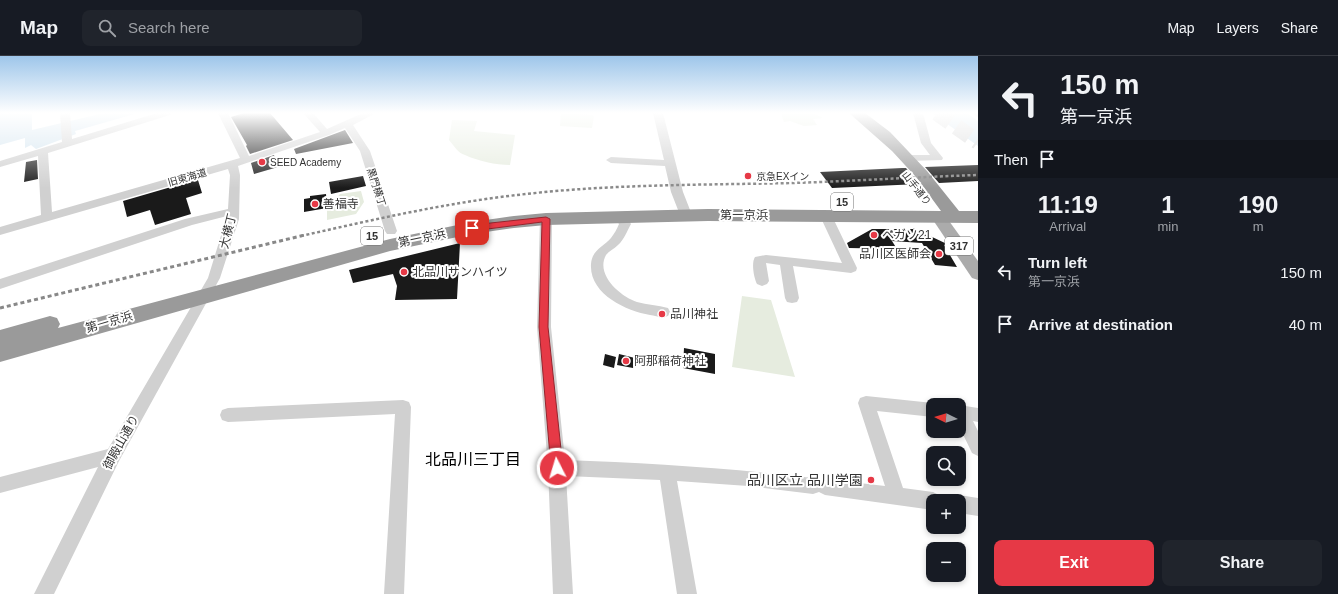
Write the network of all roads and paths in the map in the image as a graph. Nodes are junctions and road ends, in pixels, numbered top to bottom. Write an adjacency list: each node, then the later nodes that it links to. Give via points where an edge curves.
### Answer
1 (74, 138): 9 (street)
2 (235, 138): 12 (street)
3 (311, 138): 12 (street, 旧東海道)
4 (356, 138): 27 (street, 黒門横丁, via 365,151)
5 (664, 138): 14 (street)
6 (875, 138): 19 (highway, 山手通り)
7 (889, 138): 11 (highway, 山手通り)
8 (925, 138): 11 (street, via 938,158)
9 (67, 140): 10 (street)
10 (43, 152): 15 (street); 22 (street)
11 (908, 158): 19 (highway, 山手通り)
12 (246, 160): 16 (street, 旧東海道)
13 (611, 160): 14 (street)
14 (670, 163): 18 (street)
15 (0, 164)
16 (232, 164): 20 (street, 大横丁, via 235,175); 22 (street, 旧東海道)
17 (978, 202): 19 (highway, 第一京浜 / 15)
18 (684, 209): 19 (highway, 第一京浜 / 15, via 754,201); 21 (highway, 第一京浜 / 15); 23 (highway, 第一京浜 / 15); 27 (highway, 第一京浜 / 15, via 562,206 446,220)
19 (941, 210): 21 (highway, 第一京浜 / 15); 24 (highway, 第一京浜 / 15); 28 (main road, 山手通り / 317); 30 (main road, 山手通り / 317)
20 (234, 212): 31 (street, 大横丁); 33 (street, via 189,222)
21 (826, 216): 29 (street, via 851,268)
22 (47, 217): 26 (street, 旧東海道)
23 (620, 217): 25 (highway, 第一京浜 / 15); 36 (street, via 625,224 615,242 600,256 598,272 606,286 620,300)
24 (978, 217)
25 (546, 219): 34 (highway, 第一京浜 / 15, via 429,236); 46 (street, via 544,327)
26 (0, 231)
27 (391, 231): 31 (highway, 第一京浜 / 15)
28 (978, 252)
29 (786, 261): 32 (street, via 759,260); 35 (street)
30 (978, 274)
31 (214, 278): 34 (street, 大横丁); 37 (highway, 第一京浜 / 15)
32 (762, 281)
33 (0, 284)
34 (206, 295): 38 (highway, 第一京浜 / 15); 45 (street, 御殿山通り)
35 (792, 298)
36 (663, 312)
37 (0, 338)
38 (0, 353)
39 (926, 409): 49 (street, via 866,403)
40 (966, 413): 41 (street)
41 (978, 414)
42 (228, 415): 54 (street, via 403,407)
43 (966, 424): 44 (street)
44 (978, 448)
45 (113, 455): 48 (street); 53 (street, 御殿山通り)
46 (557, 468): 47 (street); 55 (street)
47 (667, 472): 49 (street, via 748,478); 56 (street)
48 (0, 485)
49 (897, 496): 50 (street)
50 (926, 500)
51 (966, 505): 52 (street)
52 (978, 507)
53 (44, 594)
54 (394, 594)
55 (563, 594)
56 (687, 594)

